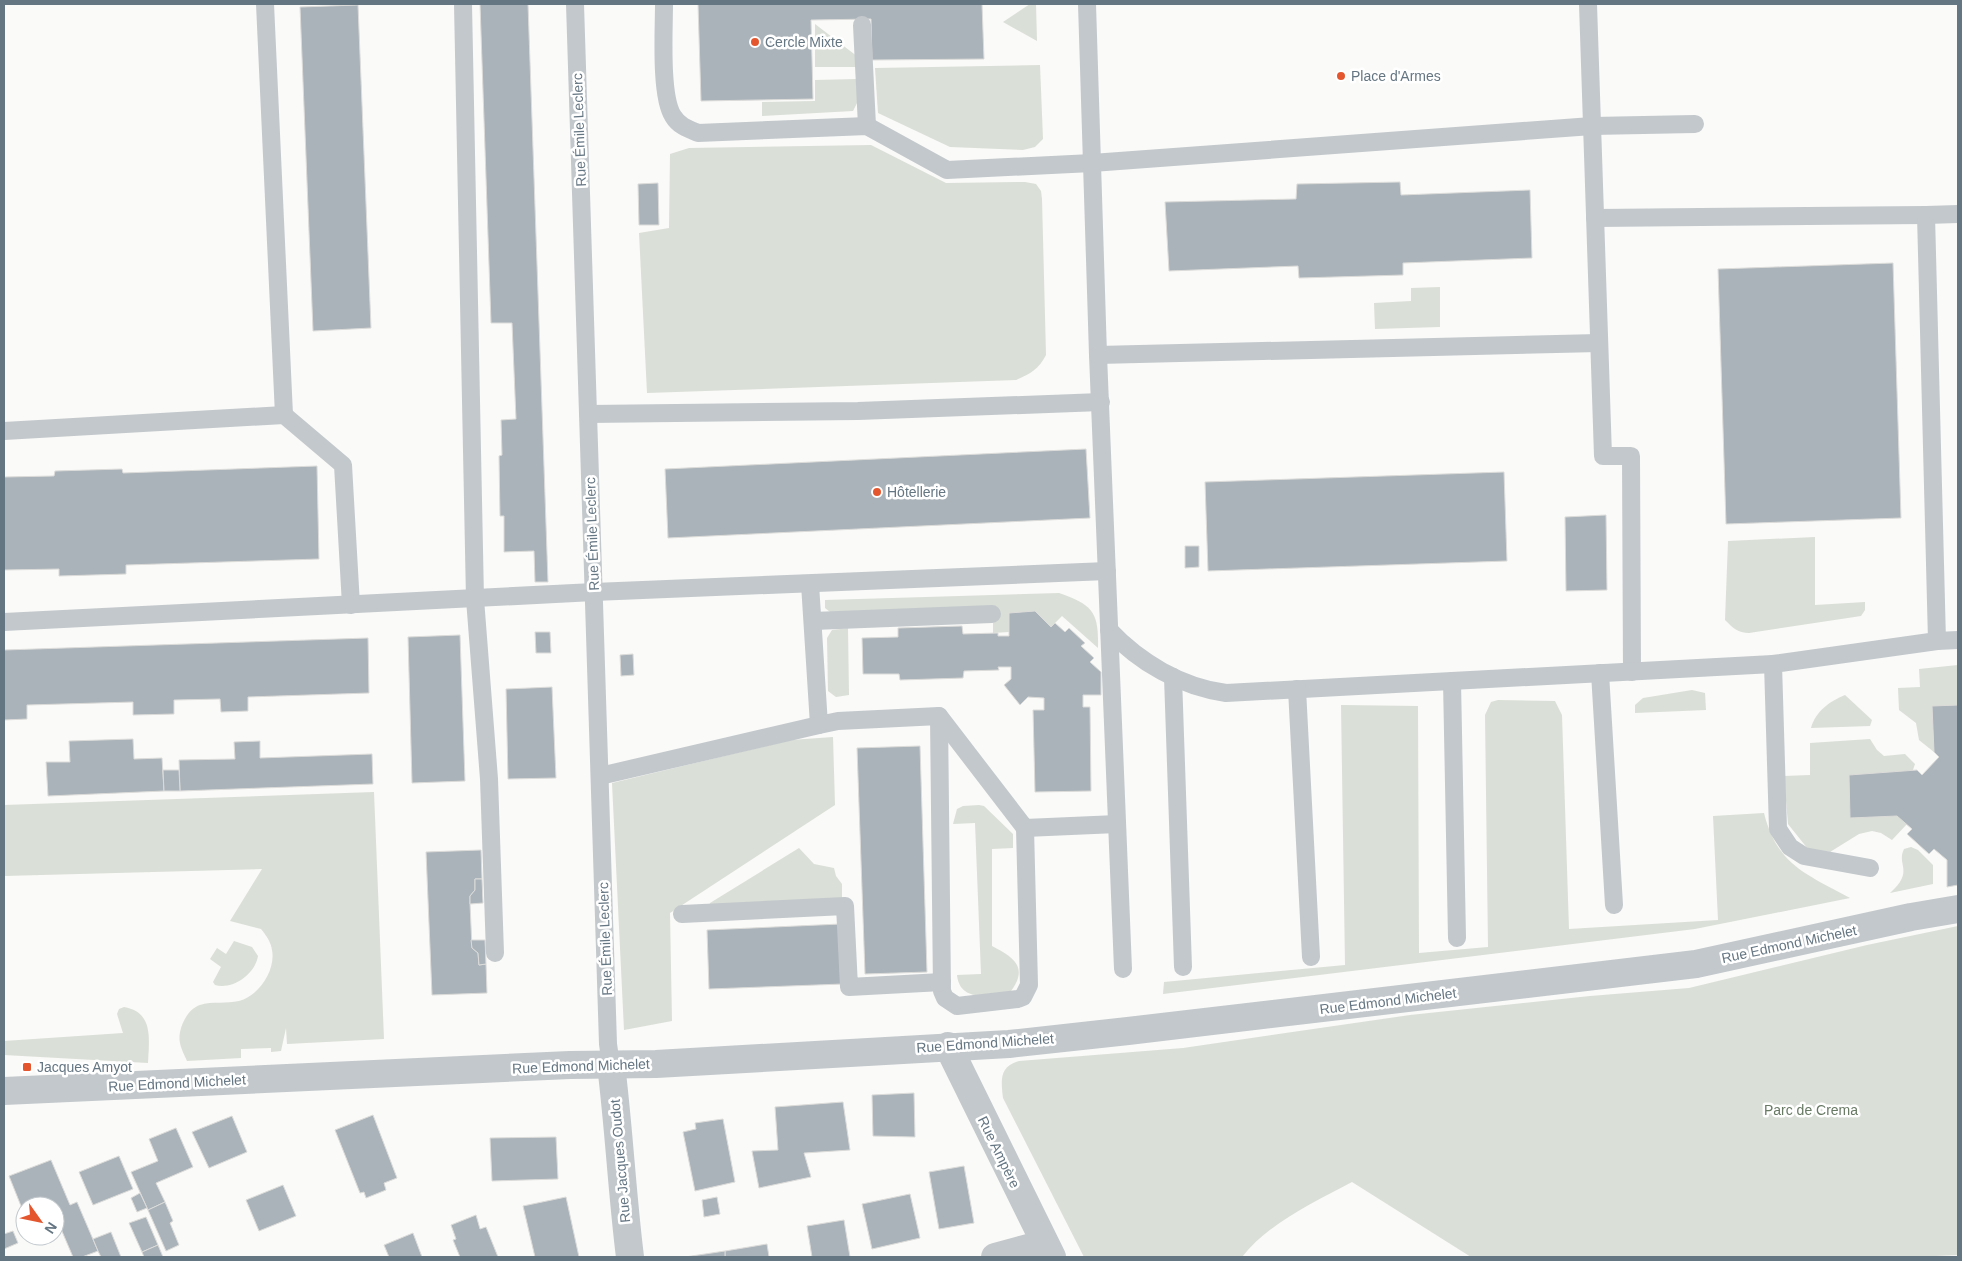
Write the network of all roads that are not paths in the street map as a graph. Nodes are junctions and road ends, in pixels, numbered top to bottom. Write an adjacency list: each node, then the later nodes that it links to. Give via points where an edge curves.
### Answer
1 (265, 4): 19 (lane)
2 (463, 4): 24 (lane)
3 (575, 4): 18 (lane, Rue Émile Leclerc)
4 (664, 4): 9 (lane, via 666,97 673,117 684,128 698,133)
5 (1086, 4): 11 (lane)
6 (1588, 4): 10 (lane)
7 (862, 25): 9 (lane)
8 (1695, 124): 10 (lane)
9 (867, 126): 11 (lane, via 947,170)
10 (1592, 126): 11 (lane); 14 (lane)
11 (1092, 163): 16 (lane)
12 (1958, 214): 13 (lane)
13 (1926, 215): 14 (lane); 31 (lane)
14 (1595, 218): 15 (lane)
15 (1598, 343): 16 (lane); 33 (lane, via 1603,456 1630,456)
16 (1098, 355): 17 (lane)
17 (1100, 402): 18 (lane, via 858,411); 21 (lane)
18 (588, 414): 23 (lane, Rue Émile Leclerc)
19 (284, 415): 20 (lane); 25 (lane, via 343,464)
20 (4, 431)
21 (1107, 571): 22 (lane); 29 (lane)
22 (810, 584): 23 (lane); 27 (lane)
23 (594, 592): 24 (lane); 40 (lane, Rue Émile Leclerc)
24 (475, 599): 25 (lane); 48 (lane, via 489,779)
25 (351, 605): 28 (lane)
26 (992, 614): 27 (lane)
27 (813, 621): 39 (lane)
28 (4, 622)
29 (1109, 630): 35 (lane, via 1137,656); 41 (lane)
30 (1958, 640): 31 (lane)
31 (1937, 641): 32 (lane)
32 (1774, 664): 33 (lane); 43 (lane, via 1778,829 1790,847 1804,856)
33 (1632, 672): 34 (lane)
34 (1600, 673): 36 (lane); 44 (lane)
35 (1173, 676): 37 (lane, via 1208,690 1226,692); 50 (lane)
36 (1452, 681): 37 (lane); 47 (lane)
37 (1297, 689): 49 (lane)
38 (939, 716): 39 (lane, via 838,721); 42 (lane); 52 (lane)
39 (819, 725): 40 (lane)
40 (600, 776): 54 (lane, Rue Émile Leclerc)
41 (1117, 824): 42 (lane); 51 (lane)
42 (1025, 828): 52 (lane, via 1030,979 1027,991 1018,1000 957,1006 945,998)
43 (1870, 868)
44 (1614, 905)
45 (1958, 909): 53 (street, Rue Edmond Michelet, via 1696,964 1128,1031 1009,1044)
46 (682, 914): 52 (lane, via 845,906 849,988)
47 (1457, 938)
48 (495, 953)
49 (1311, 957)
50 (1183, 967)
51 (1124, 968)
52 (942, 982)
53 (948, 1046): 54 (street, Rue Edmond Michelet); 56 (street, Rue Ampère)
54 (611, 1065): 55 (street, Rue Edmond Michelet); 57 (street, Rue Jacques Oudot)
55 (4, 1092)
56 (1048, 1250): 58 (street)
57 (630, 1257)
58 (996, 1257)

